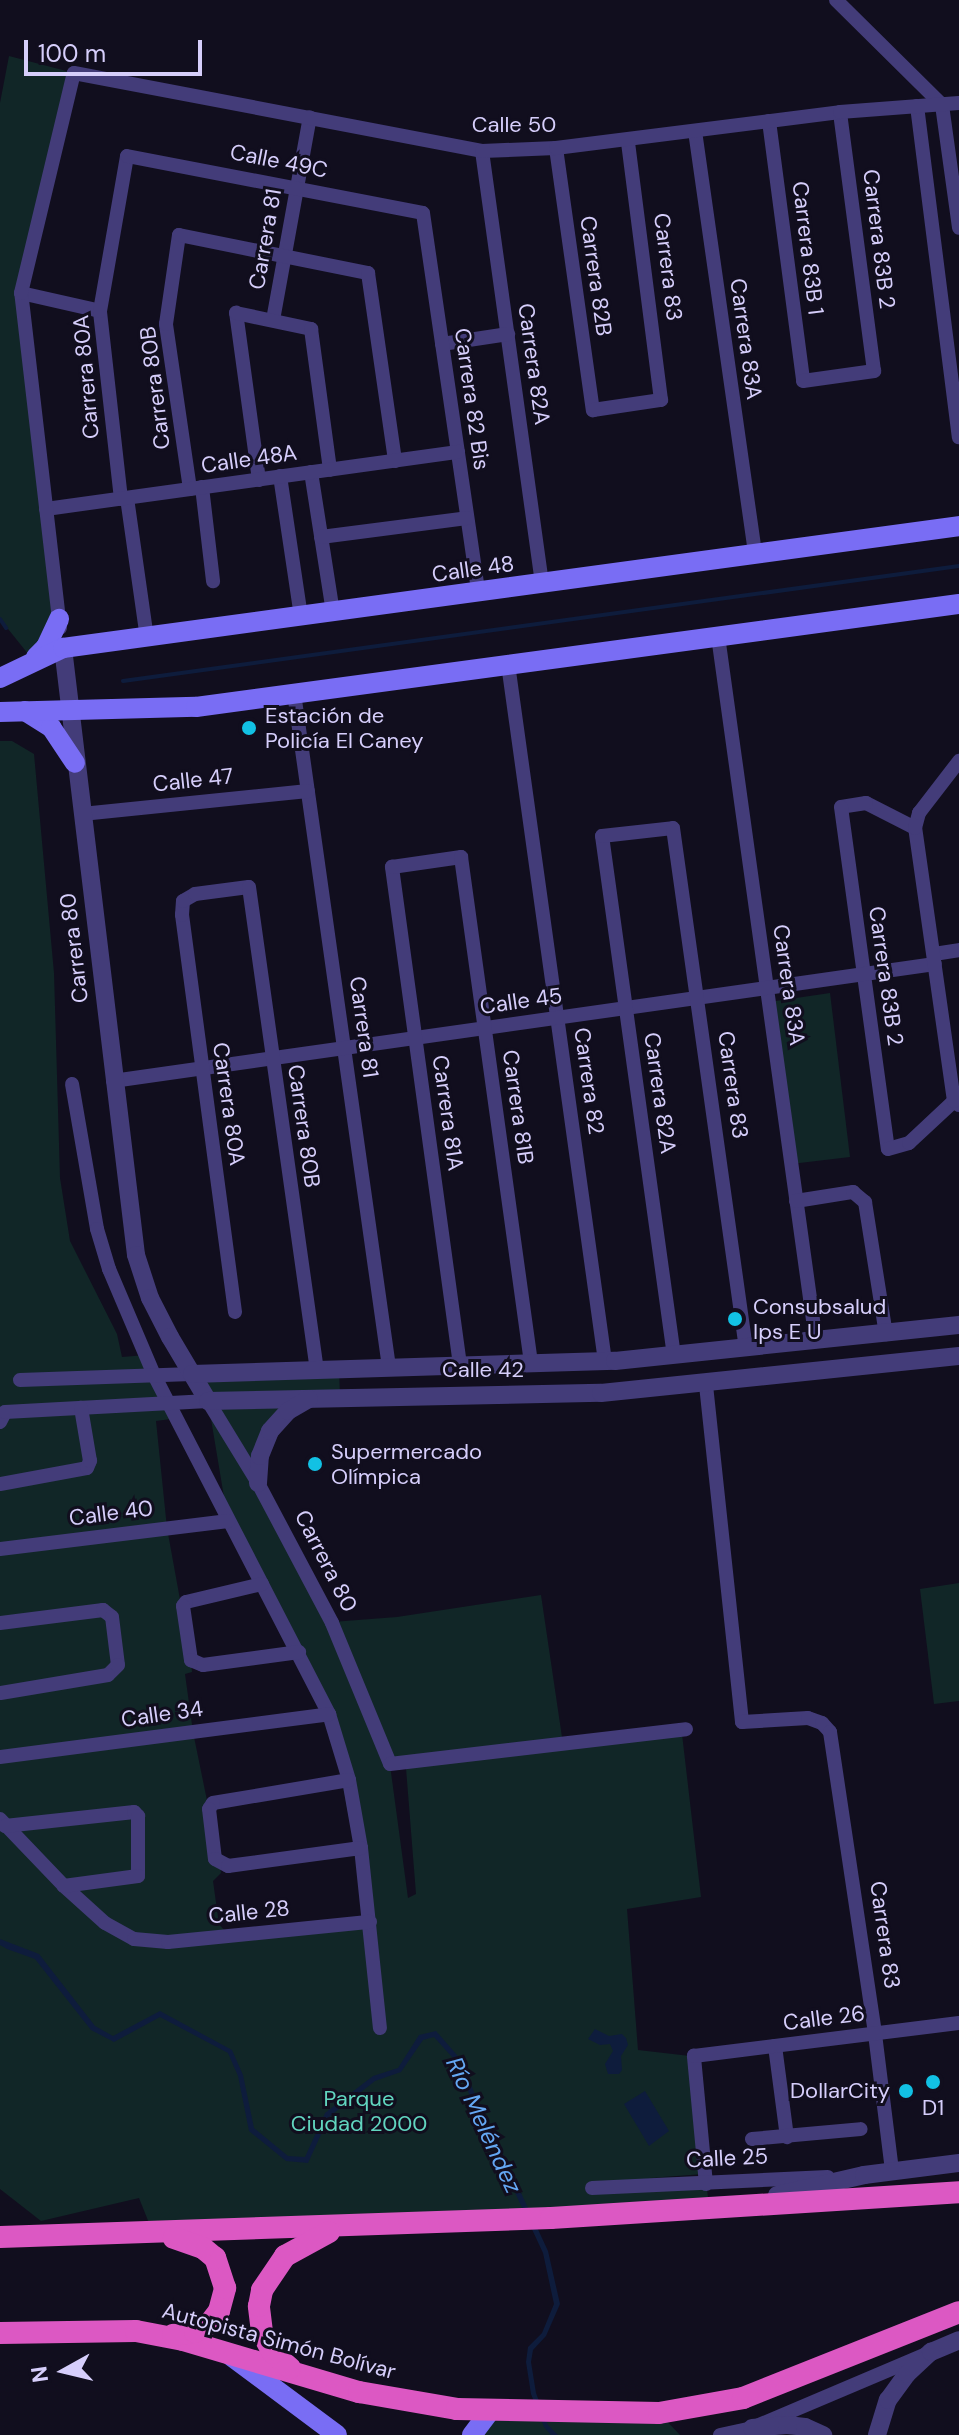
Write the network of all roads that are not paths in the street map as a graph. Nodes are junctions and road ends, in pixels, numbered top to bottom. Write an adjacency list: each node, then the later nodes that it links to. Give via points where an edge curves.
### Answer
1 (836, 0): 4 (street)
2 (74, 73): 7 (street, Calle 50); 18 (street, Carrera 80)
3 (959, 103): 4 (street, Calle 50)
4 (942, 105): 5 (street, Calle 50); 16 (street)
5 (917, 106): 6 (street, Calle 50); 25 (street)
6 (840, 112): 8 (street, Calle 50); 23 (street, Carrera 83B 2, via 874,371)
7 (310, 117): 12 (street, Calle 50); 14 (street, Carrera 81)
8 (769, 121): 9 (street, Calle 50); 23 (street, Carrera 83B 1)
9 (695, 131): 10 (street, Calle 50); 38 (street, Carrera 83A)
10 (628, 141): 11 (street, Calle 50); 24 (street, Carrera 83, via 661,400)
11 (556, 148): 12 (street, Calle 50); 24 (street, Carrera 82B)
12 (482, 151): 21 (street, Carrera 82A)
13 (127, 156): 14 (street, Calle 49C); 19 (street, Carrera 80A)
14 (297, 186): 15 (street, Calle 49C); 17 (street, Carrera 81)
15 (423, 213): 22 (street, Carrera 82 Bis)
16 (959, 228)
17 (284, 255): 20 (street, Carrera 81); 27 (street, via 368,273); 32 (street, Carrera 80B, via 179,235 166,324)
18 (21, 293): 19 (street); 34 (street, Carrera 80)
19 (100, 311): 33 (street, Carrera 80A)
20 (273, 320): 28 (street, via 311,329); 31 (street, via 236,313)
21 (508, 334): 22 (street); 40 (street, Carrera 82A)
22 (442, 344): 26 (street, Carrera 82 Bis)
23 (803, 381)
24 (593, 410)
25 (959, 437)
26 (458, 452): 27 (street, Calle 48A); 35 (street, Carrera 82 Bis)
27 (395, 461): 28 (street, Calle 48A)
28 (330, 470): 29 (street, Calle 48A)
29 (311, 472): 30 (street, Calle 48A); 37 (street)
30 (280, 476): 31 (street, Calle 48A); 44 (street)
31 (259, 480): 32 (street, Calle 48A)
32 (196, 488): 33 (street, Calle 48A); 39 (street, Carrera 80B)
33 (124, 499): 34 (street, Calle 48A); 47 (street, Carrera 80A)
34 (46, 509): 45 (street, Carrera 80)
35 (467, 518): 37 (street); 41 (street, Carrera 82 Bis)
36 (959, 526): 38 (main road, Calle 48)
37 (321, 537): 43 (street)
38 (755, 554): 40 (main road, Calle 48)
39 (213, 581)
40 (542, 583): 41 (main road, Calle 48)
41 (478, 592): 43 (main road, Calle 48)
42 (959, 604): 46 (main road)
43 (333, 612): 44 (main road, Calle 48)
44 (301, 616): 47 (main road, Calle 48)
45 (59, 619): 48 (street, Carrera 80); 49 (main road, via 46,647)
46 (718, 636): 50 (main road); 67 (street, Carrera 83A)
47 (147, 638): 48 (main road, Calle 48)
48 (63, 648): 49 (main road, Calle 48); 53 (street, Carrera 80)
49 (33, 660): 51 (main road, Calle 48)
50 (508, 664): 52 (main road); 70 (street, Carrera 82)
51 (0, 678)
52 (294, 693): 53 (main road, via 196,707); 58 (street, Carrera 81)
53 (70, 710): 54 (main road); 57 (street, Carrera 80)
54 (25, 711): 55 (main road); 57 (main road, via 51,727)
55 (0, 712)
56 (959, 761): 61 (street, via 919,813)
57 (75, 763): 59 (street, Carrera 80)
58 (308, 791): 59 (street, Calle 47); 73 (street, Carrera 81)
59 (82, 814): 76 (street, Carrera 80)
60 (673, 828): 68 (street, Carrera 83); 69 (street, Carrera 82A, via 602,836)
61 (915, 828): 65 (street); 66 (street, Carrera 83B 2, via 866,803 841,807)
62 (392, 867): 71 (street, Carrera 81B, via 461,857); 72 (street, Carrera 81A)
63 (183, 901): 74 (street, Carrera 80B, via 195,894 249,887); 75 (street, Carrera 80A)
64 (959, 950): 65 (street, Calle 45)
65 (934, 959): 66 (street, Calle 45); 78 (street)
66 (863, 975): 67 (street, Calle 45); 78 (street, Carrera 83B 2, via 888,1149 909,1143)
67 (767, 988): 68 (street, Calle 45); 79 (street, Carrera 83A)
68 (697, 998): 69 (street, Calle 45); 84 (street, Carrera 83)
69 (626, 1008): 70 (street, Calle 45); 85 (street, Carrera 82A)
70 (558, 1018): 71 (street, Calle 45); 87 (street, Carrera 82)
71 (485, 1028): 72 (street, Calle 45); 88 (street, Carrera 81B)
72 (415, 1038): 73 (street, Calle 45); 89 (street, Carrera 81A)
73 (345, 1048): 74 (street, Calle 45); 90 (street, Carrera 81)
74 (272, 1058): 75 (street, Calle 45); 91 (street, Carrera 80B)
75 (202, 1068): 76 (street, Calle 45); 80 (street, Carrera 80A)
76 (113, 1081): 92 (street, Carrera 80, via 136,1255 150,1298)
77 (72, 1084): 93 (street, via 105,1256)
78 (956, 1103)
79 (796, 1201): 82 (street, via 844,1192 860,1195 868,1211); 83 (street, Carrera 83A)
80 (235, 1312)
81 (959, 1325): 82 (street, Calle 42)
82 (886, 1334): 83 (street, Calle 42)
83 (816, 1341): 84 (street, Calle 42)
84 (746, 1349): 85 (street, Calle 42)
85 (674, 1356): 87 (street, Calle 42)
86 (959, 1356): 95 (street, Calle 42)
87 (605, 1361): 88 (street, Calle 42)
88 (531, 1363): 89 (street, Calle 42)
89 (460, 1365): 90 (street, Calle 42)
90 (389, 1367): 91 (street, Calle 42)
91 (317, 1370): 92 (street, Calle 42)
92 (192, 1374): 93 (street, Calle 42); 97 (street, Carrera 80)
93 (154, 1375): 94 (street, Calle 42); 98 (street)
94 (20, 1380)
95 (706, 1385): 96 (street, Calle 42, via 601,1393); 119 (street, Carrera 83, via 742,1722 808,1718 830,1732)
96 (311, 1398): 97 (street, Calle 42); 101 (street, via 288,1411 270,1431 260,1456)
97 (208, 1401): 98 (street, Calle 42); 101 (street, Carrera 80)
98 (170, 1402): 99 (street, Calle 42); 103 (street)
99 (81, 1408): 100 (street, Calle 42); 102 (street, via 87,1468)
100 (3, 1417)
101 (258, 1483): 110 (street, Carrera 80, via 332,1623 390,1764)
102 (0, 1484)
103 (228, 1521): 104 (street, Calle 40); 105 (street)
104 (0, 1549)
105 (262, 1584): 107 (street); 107 (street, via 186,1602 191,1660 197,1664)
106 (0, 1623): 108 (street, via 108,1612 118,1665 114,1672)
107 (299, 1652): 109 (street)
108 (0, 1693)
109 (329, 1714): 111 (street, Calle 34); 112 (street)
110 (686, 1729)
111 (0, 1757)
112 (349, 1780): 114 (street); 114 (street, via 213,1803 209,1809 215,1859 228,1866)
113 (2, 1822): 115 (street); 115 (street, via 134,1812 138,1816 138,1876)
114 (361, 1848): 116 (street)
115 (64, 1886): 116 (street, Calle 28, via 105,1923 134,1939 168,1942)
116 (370, 1922): 118 (street)
117 (959, 2023): 119 (street, Calle 26)
118 (380, 2028)
119 (875, 2034): 120 (street, Calle 26); 125 (street, Carrera 83)
120 (775, 2046): 122 (street); 127 (street, Calle 26, via 694,2056)
121 (861, 2129): 122 (street)
122 (787, 2137): 123 (street)
123 (752, 2139)
124 (959, 2163): 125 (street, Calle 25)
125 (892, 2171): 126 (street, Calle 25)
126 (864, 2175): 127 (street, Calle 25); 130 (street, Calle 25, via 797,2192)
127 (706, 2184): 128 (street, Calle 25)
128 (592, 2188)
129 (959, 2192): 130 (highway)
130 (641, 2214): 131 (highway)
131 (345, 2226): 132 (highway); 140 (highway, via 291,2250 269,2275 259,2299 259,2322 273,2353)
132 (153, 2233): 133 (highway); 135 (highway, via 203,2248 222,2272 225,2296 215,2318 195,2332)
133 (0, 2237)
134 (959, 2312): 141 (highway, Autopista Simón Bolívar, via 743,2398 659,2413)
135 (136, 2331): 136 (highway, Autopista Simón Bolívar); 138 (highway, Autopista Simón Bolívar)
136 (0, 2333)
137 (959, 2340): 139 (street)
138 (224, 2351): 140 (highway, Autopista Simón Bolívar); 143 (main road)
139 (931, 2352): 142 (street); 147 (street, via 888,2400)
140 (312, 2378): 141 (highway, Autopista Simón Bolívar, via 389,2398)
141 (499, 2411): 144 (main road)
142 (752, 2428): 145 (street); 146 (street, via 796,2426)
143 (337, 2435)
144 (472, 2435)
145 (720, 2435)
146 (823, 2435)
147 (877, 2435)

